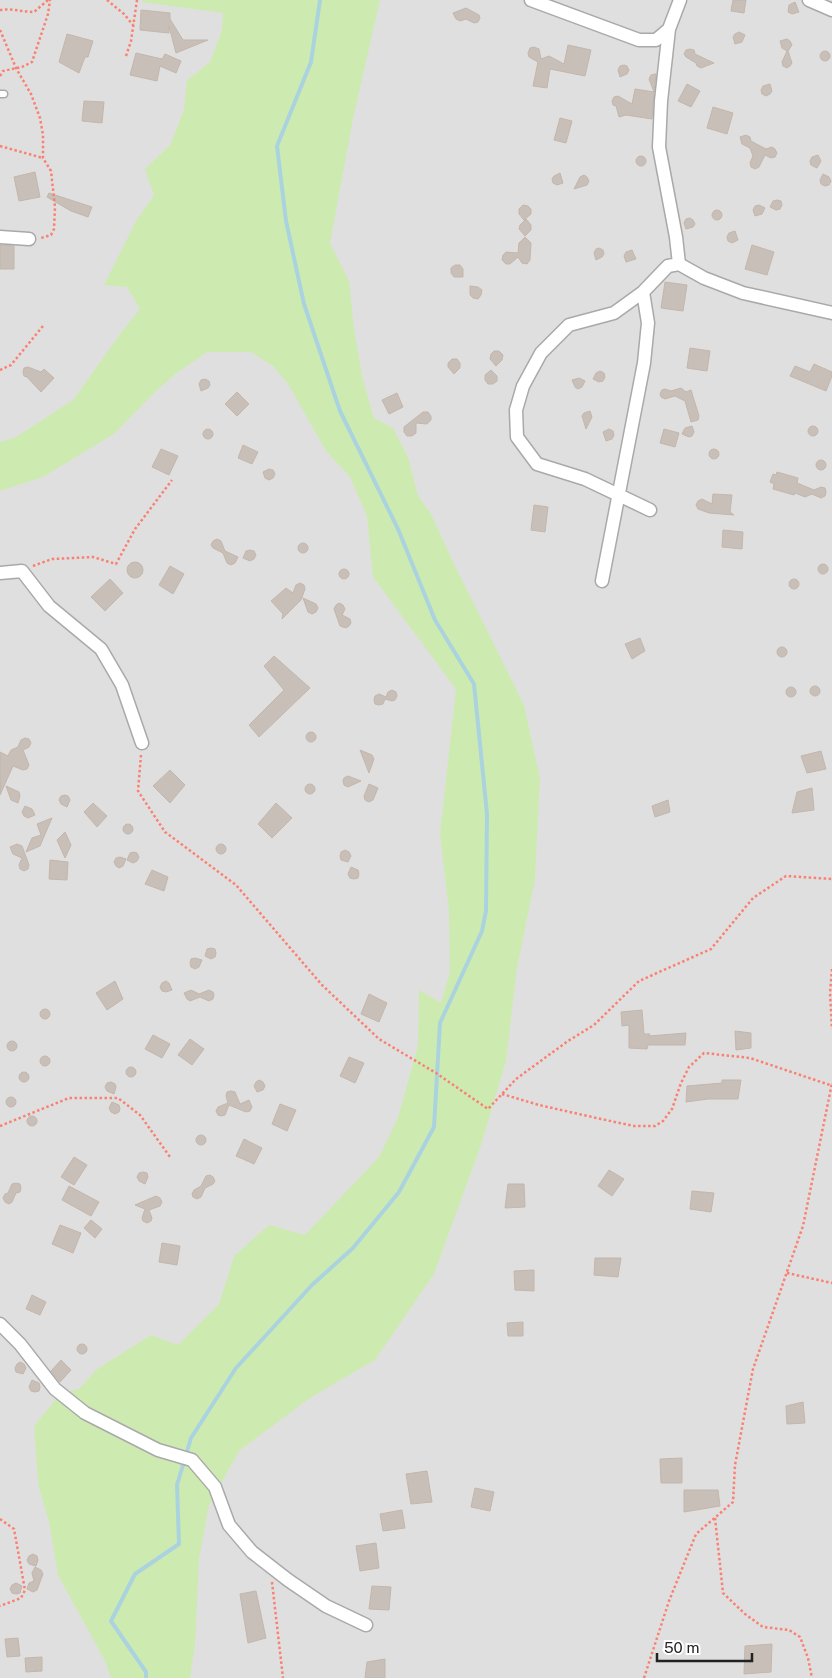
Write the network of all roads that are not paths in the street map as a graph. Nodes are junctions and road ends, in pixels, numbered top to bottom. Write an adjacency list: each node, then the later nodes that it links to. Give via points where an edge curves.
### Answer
1 (532, 0): 5 (street, via 638,40 656,40)
2 (680, 0): 5 (street)
3 (810, 0): 4 (street)
4 (832, 10)
5 (669, 29): 8 (street, via 661,100 660,147)
6 (0, 237): 7 (street)
7 (29, 239)
8 (679, 264): 9 (street, via 668,266); 10 (street, via 743,293)
9 (643, 292): 11 (street, via 648,323 644,363); 11 (street, via 614,313 570,326 541,353 523,386 516,410 517,437 537,464 585,479)
10 (832, 313)
11 (618, 495): 12 (street); 14 (street)
12 (650, 510)
13 (0, 573): 15 (street, via 22,571 49,606 101,649 122,685)
14 (602, 580)
15 (142, 743)
16 (0, 1324): 17 (street, via 55,1388 85,1413 158,1450 192,1460 215,1487 229,1525 252,1552 326,1606)
17 (366, 1625)

